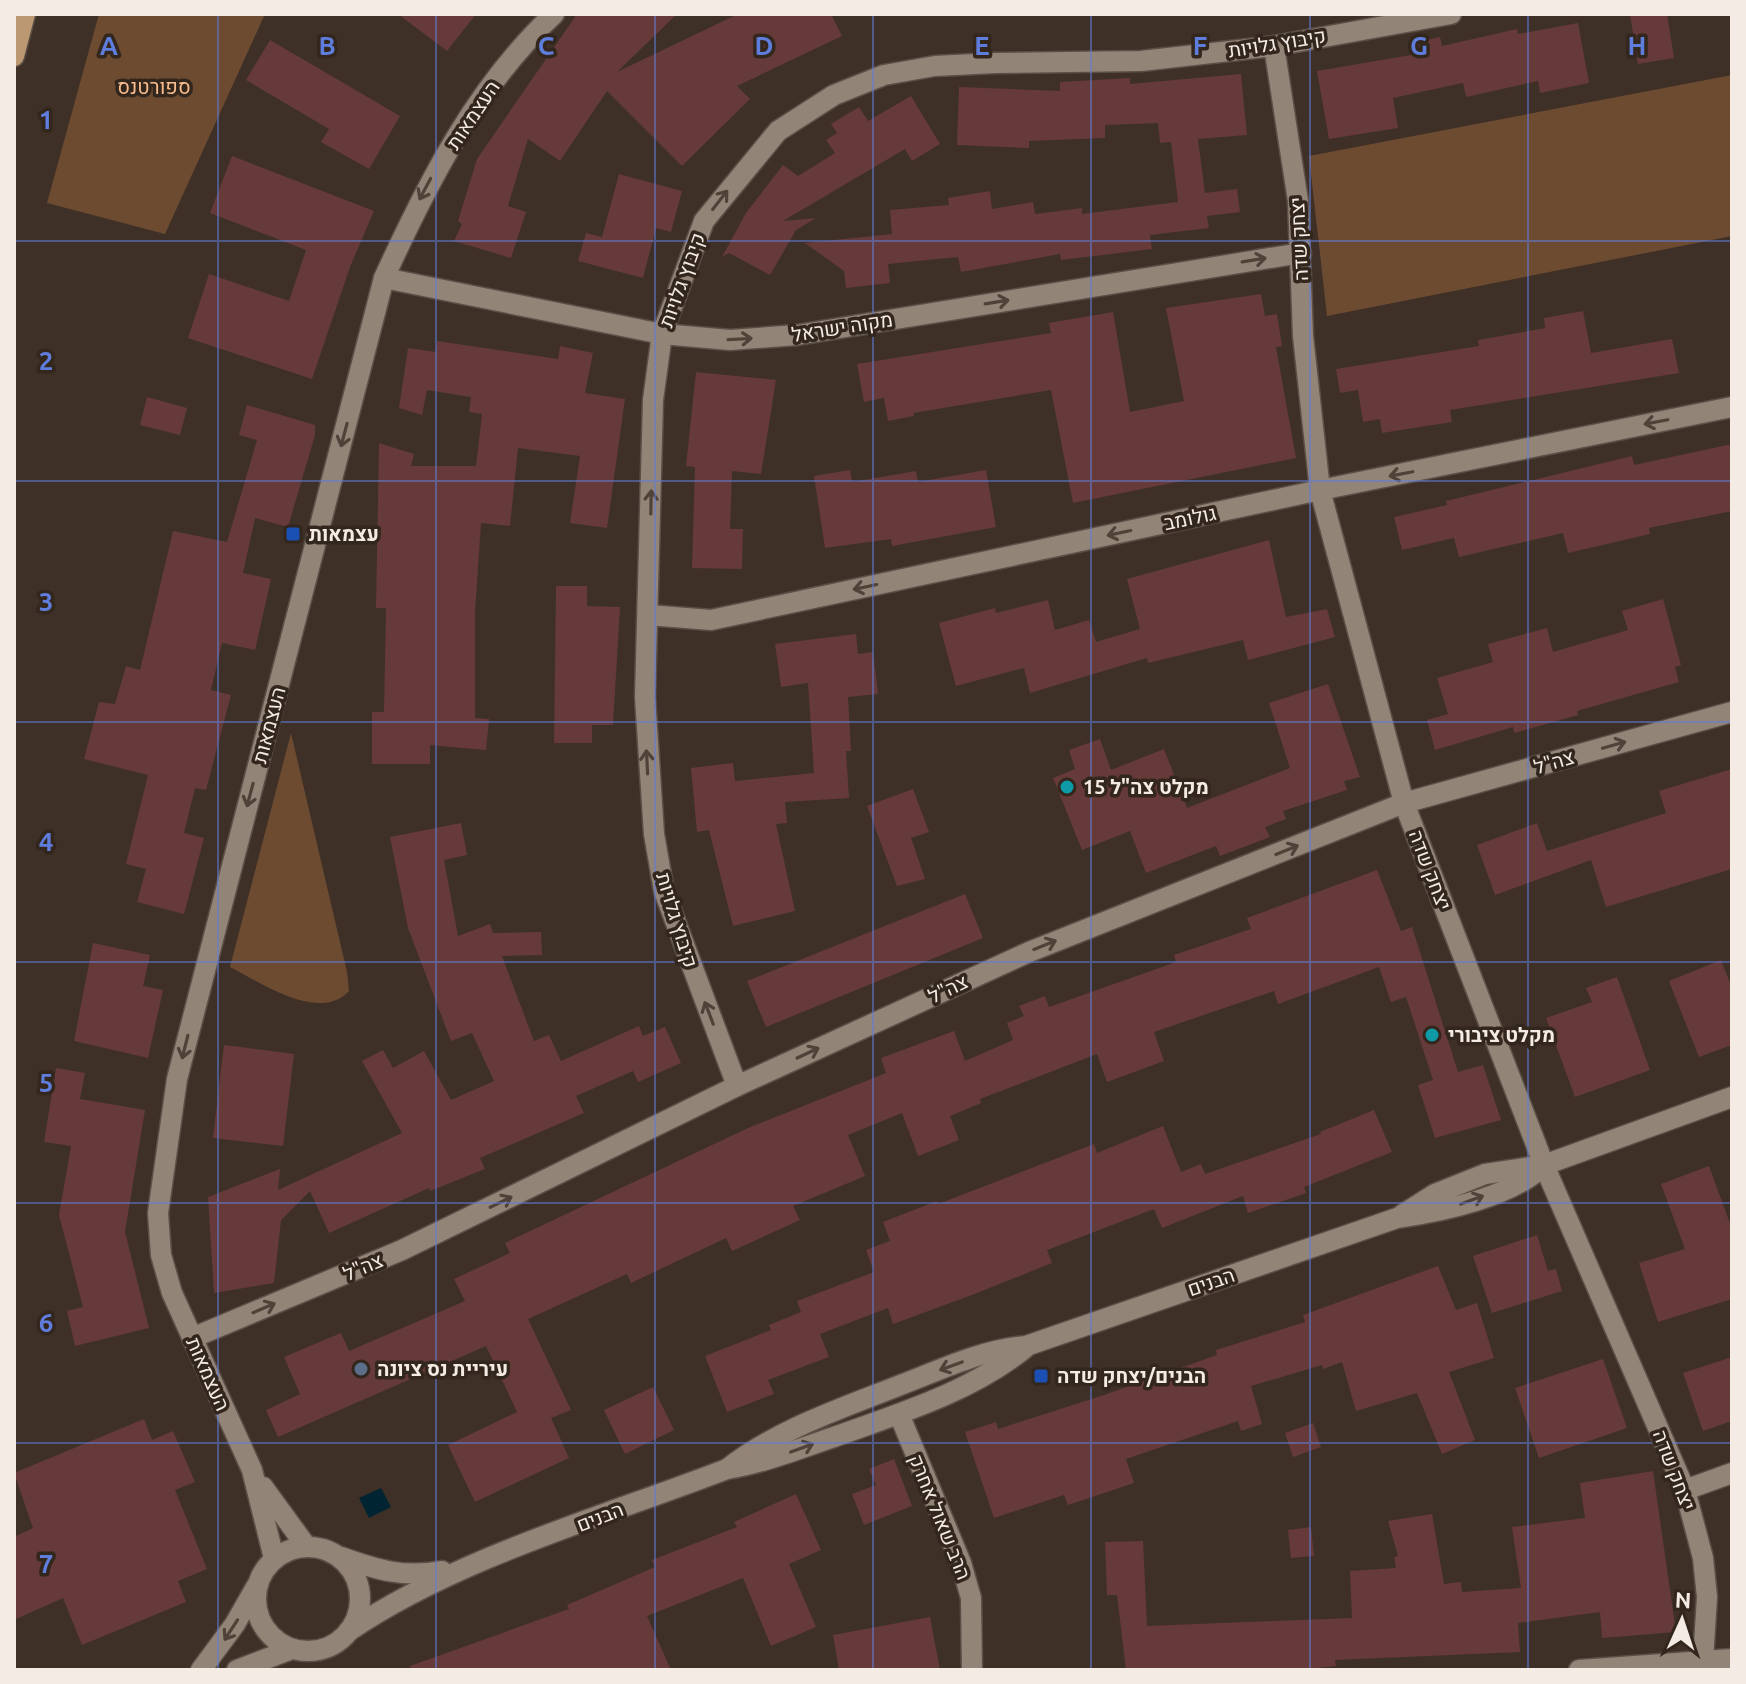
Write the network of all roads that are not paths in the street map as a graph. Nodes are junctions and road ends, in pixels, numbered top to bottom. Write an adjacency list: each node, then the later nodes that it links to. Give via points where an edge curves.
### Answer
1 (25, 14): 5 (main road)
2 (554, 14): 7 (street, העצמאות, one-way to 7, via 484,93 425,187)
3 (1451, 14): 4 (street, קיבוץ גלויות)
4 (1274, 46): 6 (street, יצחק שדה); 8 (street, קיבוץ גלויות, one-way to 4, via 704,221 778,131 834,95 884,75 935,66 1141,61)
5 (14, 56)
6 (1301, 253): 8 (street, מקוה ישראל, one-way to 6, via 730,340 797,335); 10 (street, יצחק שדה, via 1303,336)
7 (384, 278): 8 (street, מקוה ישראל); 17 (street, העצמאות, one-way to 17, via 177,1079 158,1213 172,1293)
8 (662, 334): 11 (street, קיבוץ גלויות, one-way to 8, via 653,400)
9 (1732, 407): 10 (street, גולומב, one-way to 10)
10 (1320, 490): 11 (street, גולומב, one-way to 11, via 711,620); 13 (street, יצחק שדה)
11 (648, 615): 14 (street, קיבוץ גלויות, one-way to 11, via 664,891 648,772)
12 (1732, 712): 13 (street, צה"ל, one-way to 12)
13 (1404, 803): 14 (street, צה"ל, one-way to 13, via 1029,952); 16 (street, יצחק שדה)
14 (737, 1086): 17 (street, צה"ל, one-way to 14, via 402,1250)
15 (1732, 1097): 16 (street, הבנים)
16 (1544, 1165): 18 (street, הבנים, via 1485,1174 1435,1194 1397,1218); 23 (street, יצחק שדה)
17 (192, 1338): 21 (street, העצמאות)
18 (1026, 1346): 19 (street, הבנים, via 985,1376); 20 (street, הבנים, one-way to 20, via 990,1352 827,1414 749,1452)
19 (899, 1414): 20 (street, הבנים, one-way to 19, via 753,1465); 35 (street, הרב שאול אחרק, via 968,1586)
20 (727, 1469): 27 (street, הבנים)
21 (252, 1470): 24 (street, העצמאות); 26 (street, העצמאות)
22 (1732, 1473): 23 (street)
23 (1685, 1490): 32 (street, יצחק שדה, via 1703,1558)
24 (306, 1546): 25 (street); 26 (street)
25 (338, 1556): 27 (street, הבנים, via 389,1574 419,1575); 29 (street, via 350,1568 361,1600)
26 (274, 1558): 28 (street)
27 (474, 1565): 29 (street, הבנים, via 409,1593)
28 (256, 1587): 30 (street, via 258,1619 266,1632); 33 (street, one-way to 33)
29 (349, 1631): 30 (street, via 324,1649)
30 (292, 1649): 34 (street)
31 (1732, 1659): 32 (street)
32 (1703, 1660): 36 (street)
33 (201, 1670)
34 (237, 1670)
35 (972, 1670)
36 (1579, 1670)

